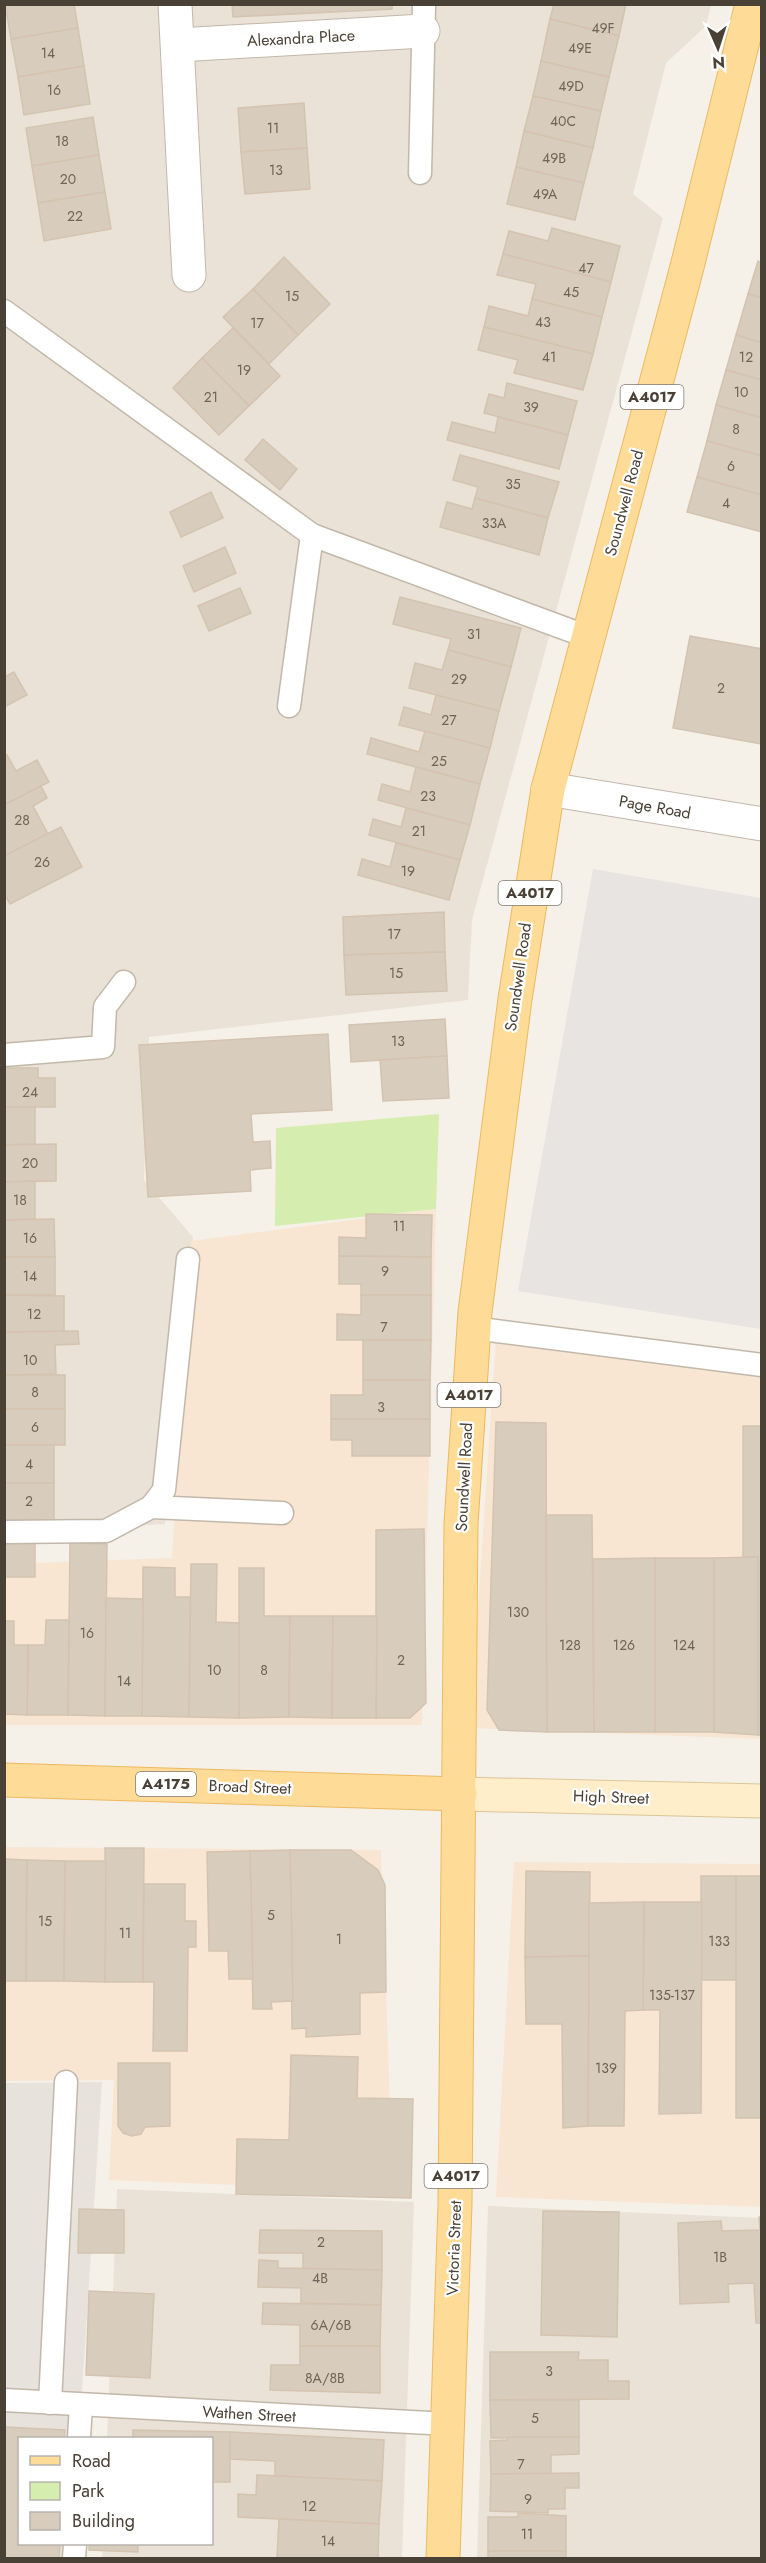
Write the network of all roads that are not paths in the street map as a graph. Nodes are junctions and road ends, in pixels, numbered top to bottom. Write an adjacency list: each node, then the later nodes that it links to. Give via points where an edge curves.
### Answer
1 (175, 4): 4 (street)
2 (752, 4): 9 (main road, Soundwell Road / A4017, via 687,267)
3 (424, 19): 4 (street, Alexandra Place); 5 (lane)
4 (178, 45): 6 (street)
5 (420, 173)
6 (189, 275)
7 (4, 311): 8 (lane)
8 (312, 535): 9 (lane); 10 (lane)
9 (588, 637): 11 (main road, Soundwell Road / A4017)
10 (289, 706)
11 (548, 789): 12 (street, Page Road); 16 (main road, Soundwell Road / A4017, via 515,999)
12 (762, 824)
13 (124, 982): 14 (lane, via 105,1007 103,1047)
14 (4, 1055)
15 (188, 1259): 18 (lane, via 164,1490)
16 (473, 1328): 17 (lane); 22 (main road, Soundwell Road / A4017, via 461,1524)
17 (762, 1365)
18 (151, 1508): 19 (lane); 20 (lane, via 106,1531)
19 (282, 1513)
20 (4, 1532)
21 (4, 1780): 22 (main road, Broad Street / A4175)
22 (460, 1794): 23 (main road, High Street); 28 (main road, Victoria Street / A4017)
23 (762, 1801)
24 (66, 2082): 26 (lane)
25 (4, 2400): 26 (lane, Wathen Street)
26 (51, 2403): 27 (lane, Wathen Street)
27 (81, 2405): 28 (lane, Wathen Street); 29 (lane)
28 (448, 2424): 30 (main road, Victoria Street / A4017)
29 (79, 2437)
30 (443, 2559)

